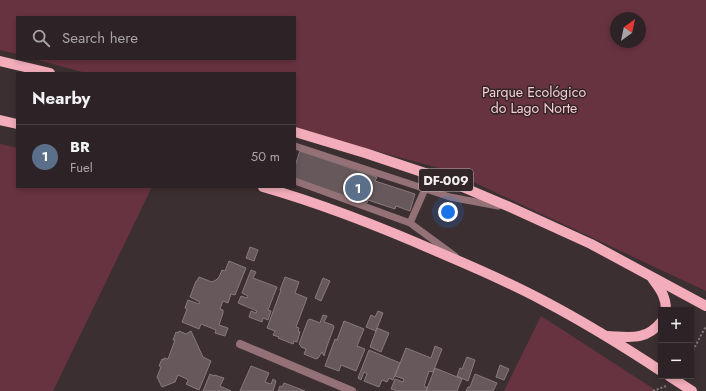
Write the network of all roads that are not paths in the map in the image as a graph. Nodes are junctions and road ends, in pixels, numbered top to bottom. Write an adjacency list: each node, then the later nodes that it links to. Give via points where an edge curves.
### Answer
1 (0, 61): 2 (main road)
2 (45, 72)
3 (0, 120): 4 (main road)
4 (16, 124)
5 (296, 132): 10 (main road, DF-009, via 446,180)
6 (296, 146): 9 (lane)
7 (296, 181): 11 (lane)
8 (267, 188): 12 (main road, via 353,217)
9 (425, 189): 10 (lane, via 450,197); 11 (lane)
10 (512, 208): 13 (main road, DF-009, via 591,244)
11 (410, 223): 12 (lane)
12 (465, 264): 17 (main road, via 544,301)
13 (651, 276): 14 (main road, DF-009); 15 (main road, via 660,289)
14 (706, 306)
15 (666, 307)
16 (658, 327): 17 (main road, via 648,334 635,338)
17 (606, 336): 19 (main road)
18 (240, 344): 21 (street)
19 (658, 369)
20 (674, 379): 22 (main road)
21 (352, 391)
22 (692, 391)

